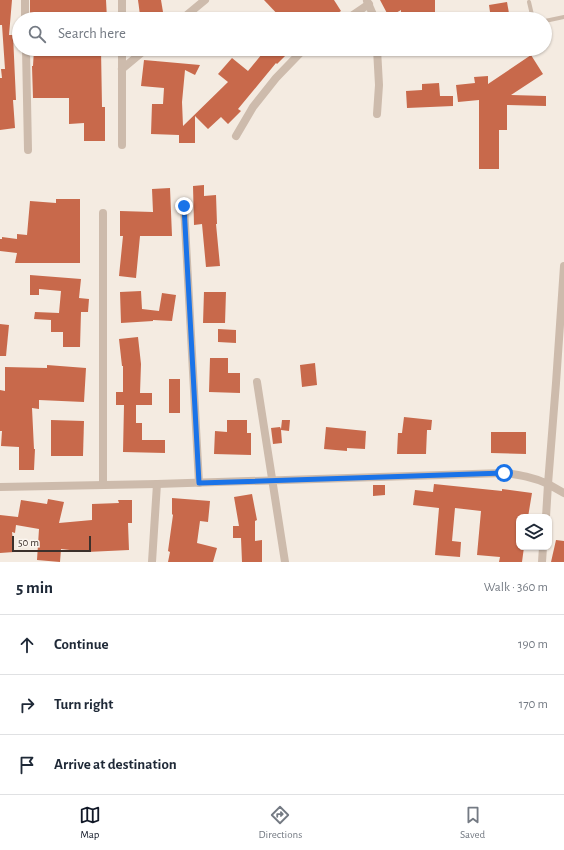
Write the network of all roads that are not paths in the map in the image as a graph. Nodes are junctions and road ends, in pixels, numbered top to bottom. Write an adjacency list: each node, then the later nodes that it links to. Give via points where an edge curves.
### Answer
1 (25, 0): 6 (street)
2 (122, 0): 7 (street)
3 (205, 0): 8 (street)
4 (368, 2): 9 (street); 10 (street)
5 (529, 2): 11 (lane)
6 (25, 12)
7 (122, 12)
8 (190, 12)
9 (356, 12)
10 (372, 12)
11 (531, 12)
12 (564, 17): 13 (lane)
13 (552, 20)
14 (26, 56): 23 (street)
15 (122, 56): 19 (street)
16 (138, 56): 19 (street)
17 (297, 56): 21 (street, via 253,107)
18 (377, 56): 20 (street)
19 (122, 69): 22 (street)
20 (377, 114)
21 (236, 136)
22 (122, 145)
23 (28, 150)
24 (184, 206): 29 (street)
25 (102, 213): 32 (street)
26 (564, 266): 31 (street)
27 (257, 382): 28 (street)
28 (272, 480): 29 (street); 31 (street, via 504,473 523,475); 38 (street)
29 (199, 483): 30 (street)
30 (157, 484): 32 (street); 37 (street)
31 (548, 484): 34 (street); 35 (street)
32 (103, 485): 33 (street)
33 (0, 487)
34 (564, 493)
35 (546, 514)
36 (543, 550): 39 (street)
37 (152, 562)
38 (285, 562)
39 (542, 562)

